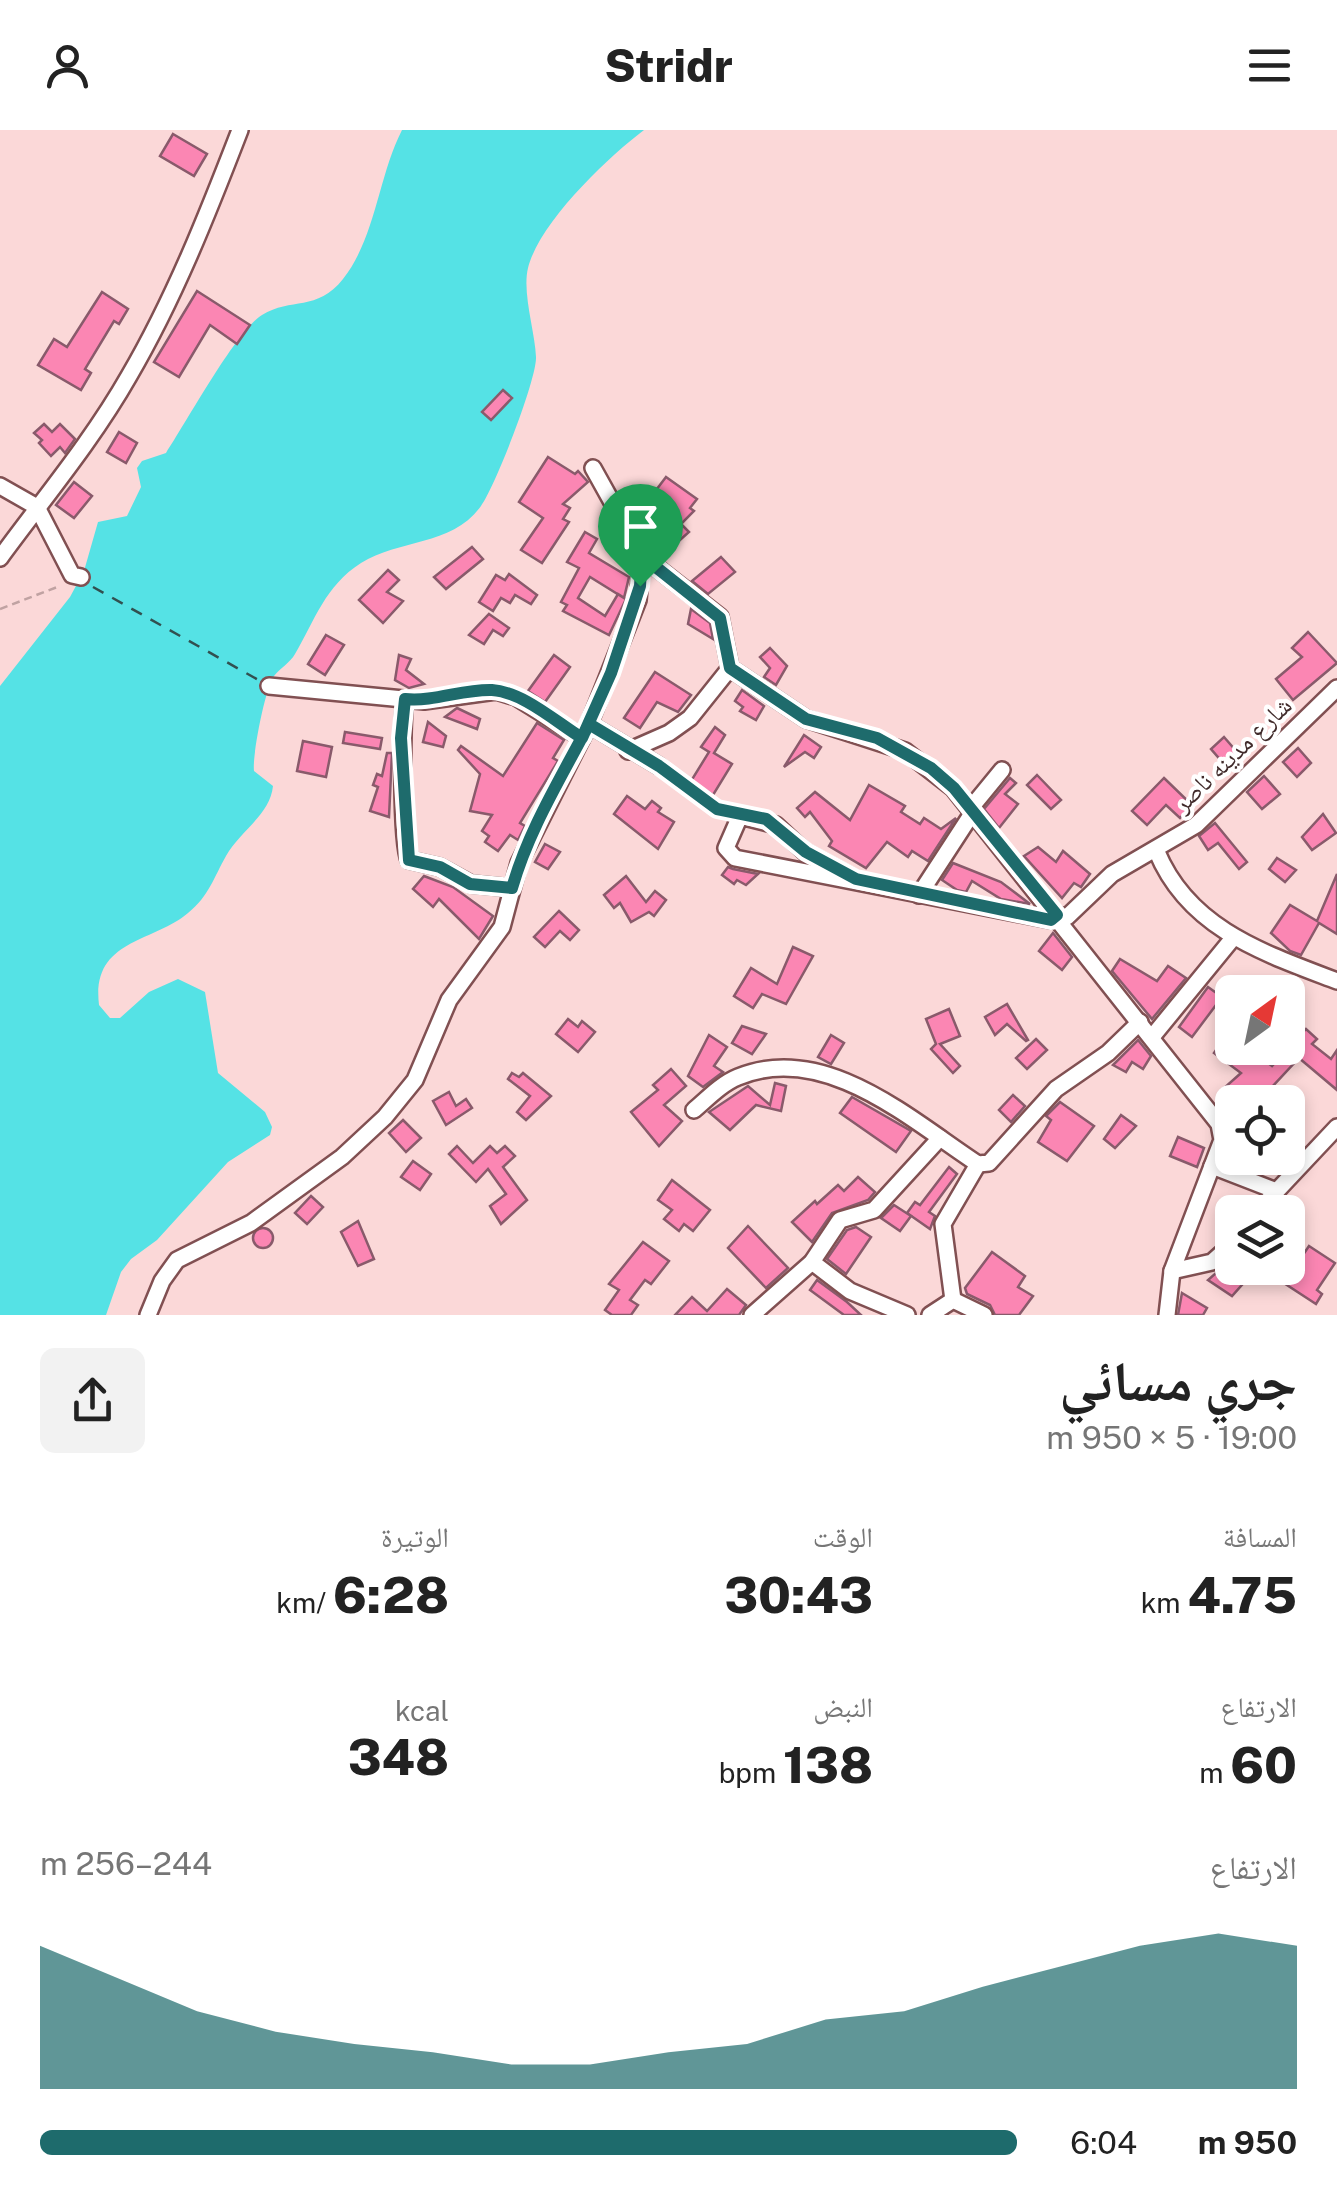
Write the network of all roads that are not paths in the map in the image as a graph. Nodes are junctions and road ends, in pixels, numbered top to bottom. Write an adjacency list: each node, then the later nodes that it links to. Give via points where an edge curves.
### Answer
1 (240, 130): 4 (street, via 130,375)
2 (593, 468): 5 (street)
3 (0, 486): 4 (street)
4 (36, 507): 6 (street); 7 (street)
5 (642, 556): 8 (street, via 720,618); 12 (street, via 638,600)
6 (0, 558)
7 (76, 576)
8 (730, 668): 13 (street, via 690,718); 16 (street, via 806,719 905,751)
9 (269, 686): 11 (street)
10 (1337, 688): 17 (street, شارع مدينه ناصر, via 1196,825)
11 (405, 699): 12 (street, via 506,693); 19 (street, via 409,860 470,884)
12 (586, 731): 13 (street); 19 (street, via 537,820)
13 (628, 751): 14 (street)
14 (659, 766)
15 (1002, 770): 16 (street)
16 (971, 810): 20 (street); 21 (street)
17 (1157, 852): 21 (street, شارع مدينه ناصر, via 1112,874 1075,914); 22 (street, via 1190,905)
18 (856, 879): 18 (street, via 806,852 776,825 740,816 726,848 730,857); 20 (street)
19 (512, 888): 37 (street, via 502,926 449,1000 415,1080 385,1117 251,1223 177,1260)
20 (918, 895): 21 (street, via 1051,920)
21 (1057, 915): 24 (street)
22 (1233, 938): 23 (street); 25 (street)
23 (1337, 981)
24 (1140, 1022): 25 (street); 29 (street, via 1056,1089 994,1160)
25 (1152, 1038): 30 (street, via 1219,1124 1222,1140)
26 (694, 1110): 28 (street, via 740,1076 812,1072 866,1088)
27 (1337, 1126): 31 (street)
28 (940, 1138): 29 (street); 34 (street, via 874,1210 840,1220)
29 (978, 1164): 36 (street, via 943,1224)
30 (1212, 1166): 31 (street); 35 (street)
31 (1274, 1190): 32 (street)
32 (1270, 1195)
33 (1215, 1259): 35 (street)
34 (812, 1262): 38 (street); 39 (street, via 850,1290)
35 (1172, 1271): 42 (street)
36 (953, 1300): 40 (street); 41 (street)
37 (148, 1315)
38 (752, 1315)
39 (907, 1315)
40 (930, 1315)
41 (984, 1315)
42 (1167, 1315)

